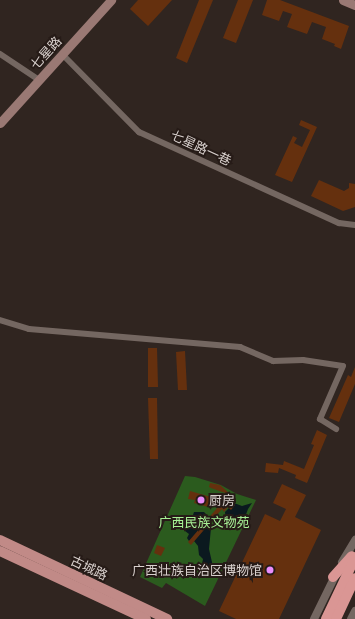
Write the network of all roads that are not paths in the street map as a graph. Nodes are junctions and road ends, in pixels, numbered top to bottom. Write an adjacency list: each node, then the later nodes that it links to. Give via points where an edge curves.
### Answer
1 (111, 0): 5 (main road, 七星路)
2 (343, 0): 3 (main road)
3 (355, 4)
4 (0, 54): 6 (street)
5 (62, 54): 6 (main road, 七星路); 8 (street, 七星路一巷, via 140,132 339,223)
6 (39, 80): 7 (main road, 七星路)
7 (0, 123)
8 (355, 225)
9 (0, 320): 10 (street, via 29,329 240,347 273,361 303,360 343,366 320,419)
10 (336, 429)
11 (0, 540): 20 (main road, 古城路)
12 (355, 540): 16 (street)
13 (0, 550): 19 (main road, 古城路)
14 (355, 553): 16 (highway)
15 (355, 558): 22 (highway)
16 (333, 577): 21 (street)
17 (355, 578): 23 (highway)
18 (355, 611): 24 (street)
19 (146, 619)
20 (167, 619)
21 (314, 619)
22 (326, 619)
23 (336, 619)
24 (351, 619)

